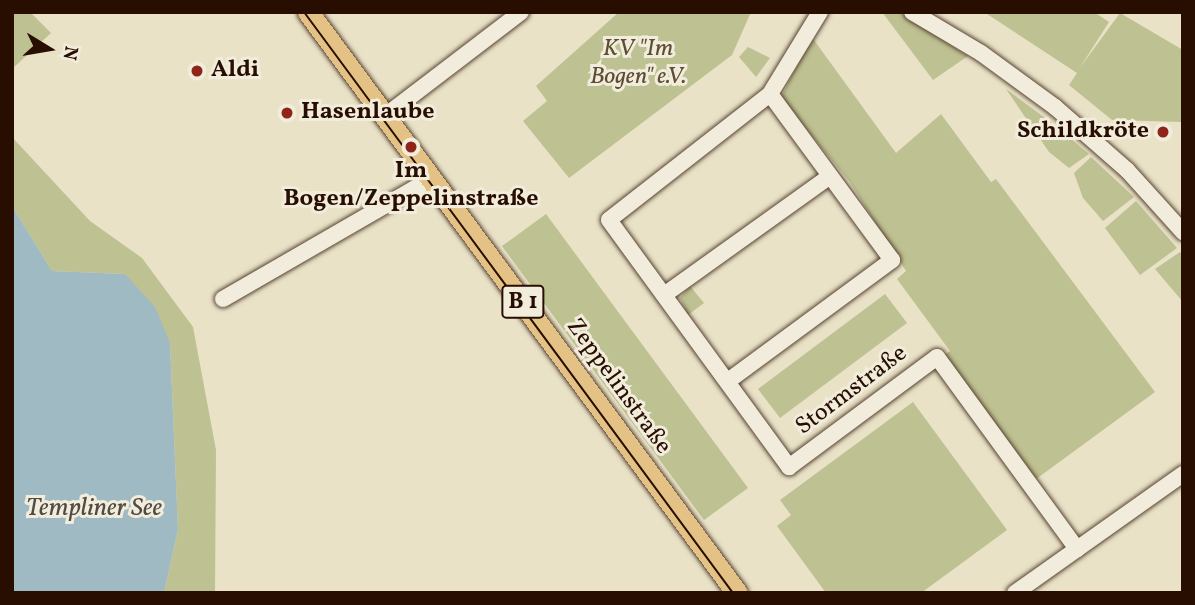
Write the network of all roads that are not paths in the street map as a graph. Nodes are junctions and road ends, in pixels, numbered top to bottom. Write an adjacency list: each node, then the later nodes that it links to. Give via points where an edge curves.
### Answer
1 (308, 12): 6 (main road, Zeppelinstraße / B 1)
2 (522, 12): 6 (street)
3 (820, 12): 5 (street, Stormstraße)
4 (912, 12): 9 (street, via 981,53 1055,107 1127,170)
5 (770, 94): 7 (street); 10 (street, Stormstraße, via 609,220)
6 (385, 116): 8 (main road, Zeppelinstraße / B 1)
7 (830, 176): 10 (street); 12 (street, via 892,260)
8 (431, 179): 11 (street); 15 (main road, Zeppelinstraße / B 1)
9 (1183, 232)
10 (664, 295): 12 (street, Stormstraße)
11 (223, 299)
12 (728, 381): 14 (street, Stormstraße, via 789,467 937,357)
13 (1183, 474): 14 (street)
14 (1077, 549): 16 (street)
15 (737, 593)
16 (1015, 593)

